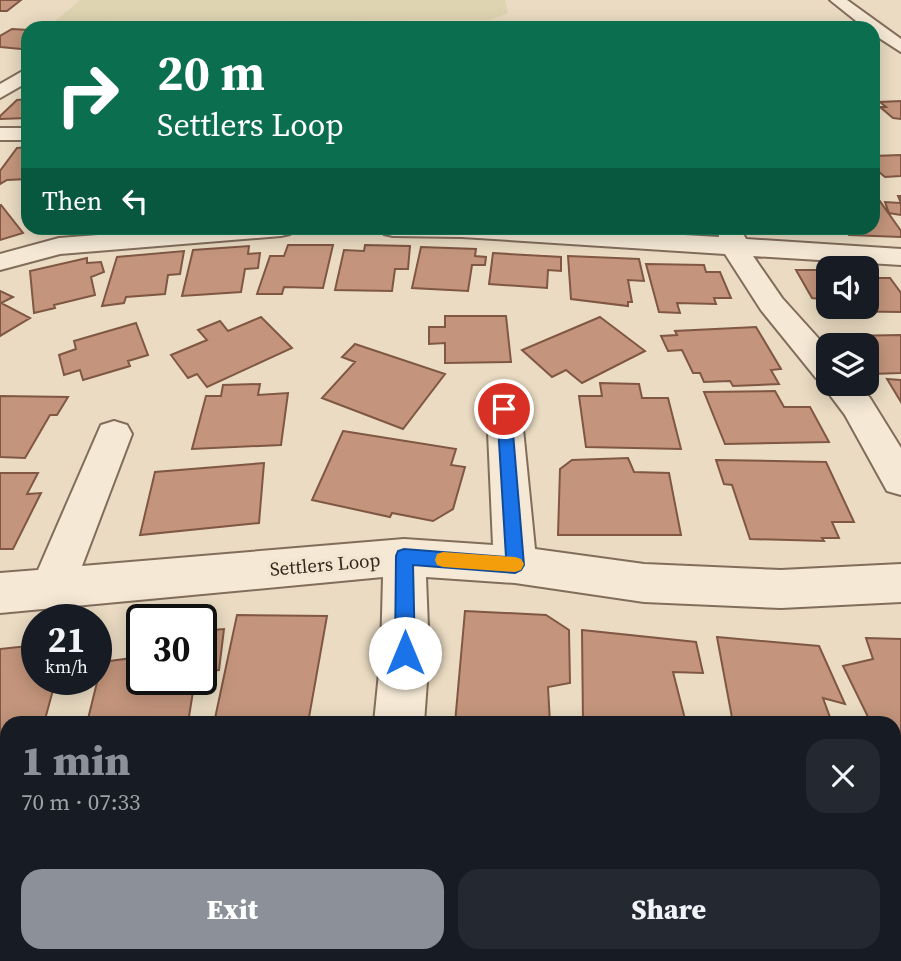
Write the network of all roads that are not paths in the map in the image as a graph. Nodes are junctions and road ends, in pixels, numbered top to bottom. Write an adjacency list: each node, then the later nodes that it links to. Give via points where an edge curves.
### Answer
1 (837, 0): 2 (street)
2 (864, 21)
3 (880, 33): 4 (street)
4 (901, 49): 5 (street)
5 (880, 51)
6 (21, 68): 7 (street)
7 (0, 92)
8 (0, 134): 9 (street)
9 (21, 134)
10 (195, 235): 14 (street, via 59,246)
11 (642, 235): 12 (street)
12 (732, 238): 13 (street); 15 (street, via 763,292)
13 (901, 257)
14 (0, 262)
15 (816, 356)
16 (849, 396): 19 (street)
17 (504, 409): 21 (street)
18 (114, 434): 23 (street)
19 (901, 480)
20 (404, 556): 21 (street, Settlers Loop); 23 (street, Settlers Loop); 25 (street, via 405,653)
21 (515, 565): 22 (street, Settlers Loop, via 644,583 781,589)
22 (901, 583)
23 (51, 590): 24 (street, Settlers Loop)
24 (0, 593)
25 (400, 716)

